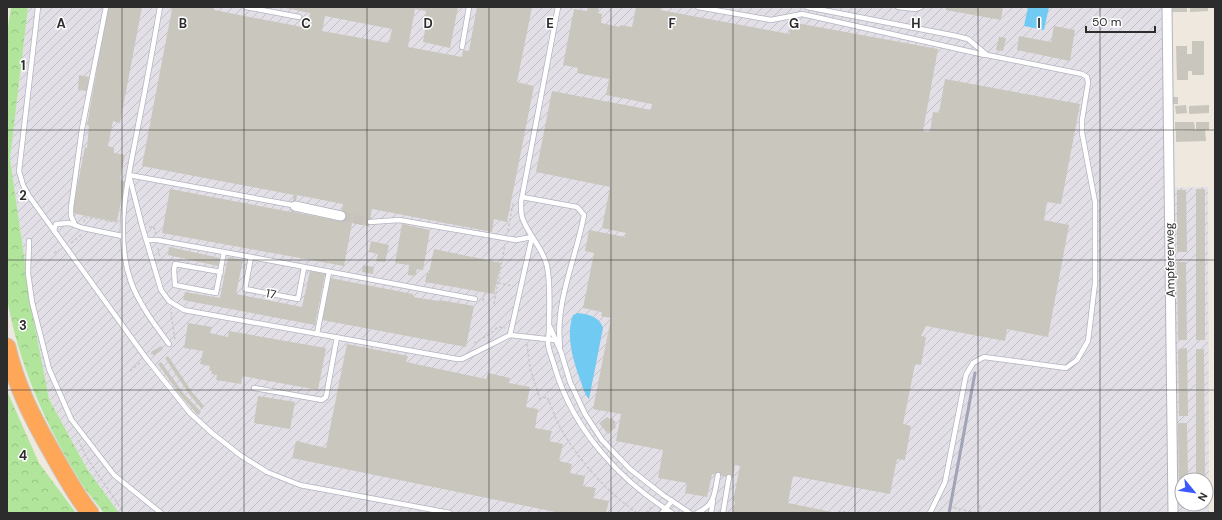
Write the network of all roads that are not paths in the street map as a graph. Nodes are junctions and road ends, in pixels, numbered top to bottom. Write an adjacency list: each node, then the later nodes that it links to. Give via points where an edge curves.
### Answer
1 (38, 7): 21 (lane, via 19,171 29,196)
2 (106, 7): 20 (lane, via 82,129 70,208)
3 (160, 7): 15 (lane)
4 (246, 7): 12 (lane)
5 (469, 7): 13 (lane)
6 (558, 7): 16 (lane)
7 (698, 7): 14 (lane, via 771,20 802,14)
8 (807, 7): 14 (lane, via 968,39)
9 (898, 7): 10 (lane)
10 (922, 7)
11 (1167, 7): 56 (street, Ampfererweg)
12 (299, 17)
13 (462, 47)
14 (987, 55): 55 (lane, via 1087,77 1082,133 1095,202 1095,283 1088,341 1077,360 1066,368 984,357 973,363 966,375 945,482)
15 (129, 175): 17 (lane); 22 (lane); 24 (lane)
16 (522, 197): 23 (lane, via 522,216); 40 (lane, via 577,208 584,215 561,304)
17 (294, 206): 18 (street)
18 (341, 216)
19 (370, 222): 23 (lane, via 399,220 506,239)
20 (75, 224): 21 (lane, via 56,224); 22 (lane)
21 (54, 231): 49 (lane, via 146,358 190,413 240,455 267,472 300,485)
22 (122, 236): 38 (lane, via 131,283)
23 (532, 237): 32 (lane, via 547,264); 34 (lane)
24 (146, 240): 26 (lane); 33 (lane, via 161,290 175,306 184,310)
25 (29, 241): 48 (lane, via 28,273 32,302 49,369 71,420 114,475)
26 (224, 252): 27 (lane); 29 (lane)
27 (251, 257): 28 (lane); 28 (lane, 17, via 245,289 298,299)
28 (304, 268): 30 (lane)
29 (220, 272): 29 (lane, via 216,293 175,285 175,264)
30 (329, 272): 31 (lane); 33 (lane)
31 (475, 300)
32 (549, 321): 36 (lane); 37 (lane)
33 (317, 334): 35 (lane)
34 (510, 335): 35 (lane, via 462,359); 36 (lane)
35 (337, 338): 41 (lane, via 326,397 322,400)
36 (548, 339): 37 (lane); 46 (lane, via 560,386 576,420 596,447 624,476)
37 (555, 340): 40 (lane)
38 (169, 344)
39 (7, 347): 47 (highway, via 30,414 76,496)
40 (561, 352): 44 (lane, via 570,382 602,440 630,469)
41 (254, 388)
42 (718, 475): 45 (lane)
43 (729, 477): 54 (lane)
44 (672, 501): 46 (lane); 51 (lane)
45 (713, 501): 52 (lane); 53 (lane)
46 (664, 511): 50 (lane)
47 (90, 513)
48 (161, 513)
49 (450, 513)
50 (672, 513)
51 (690, 513)
52 (697, 513)
53 (711, 513)
54 (723, 513)
55 (929, 513)
56 (1173, 513)

